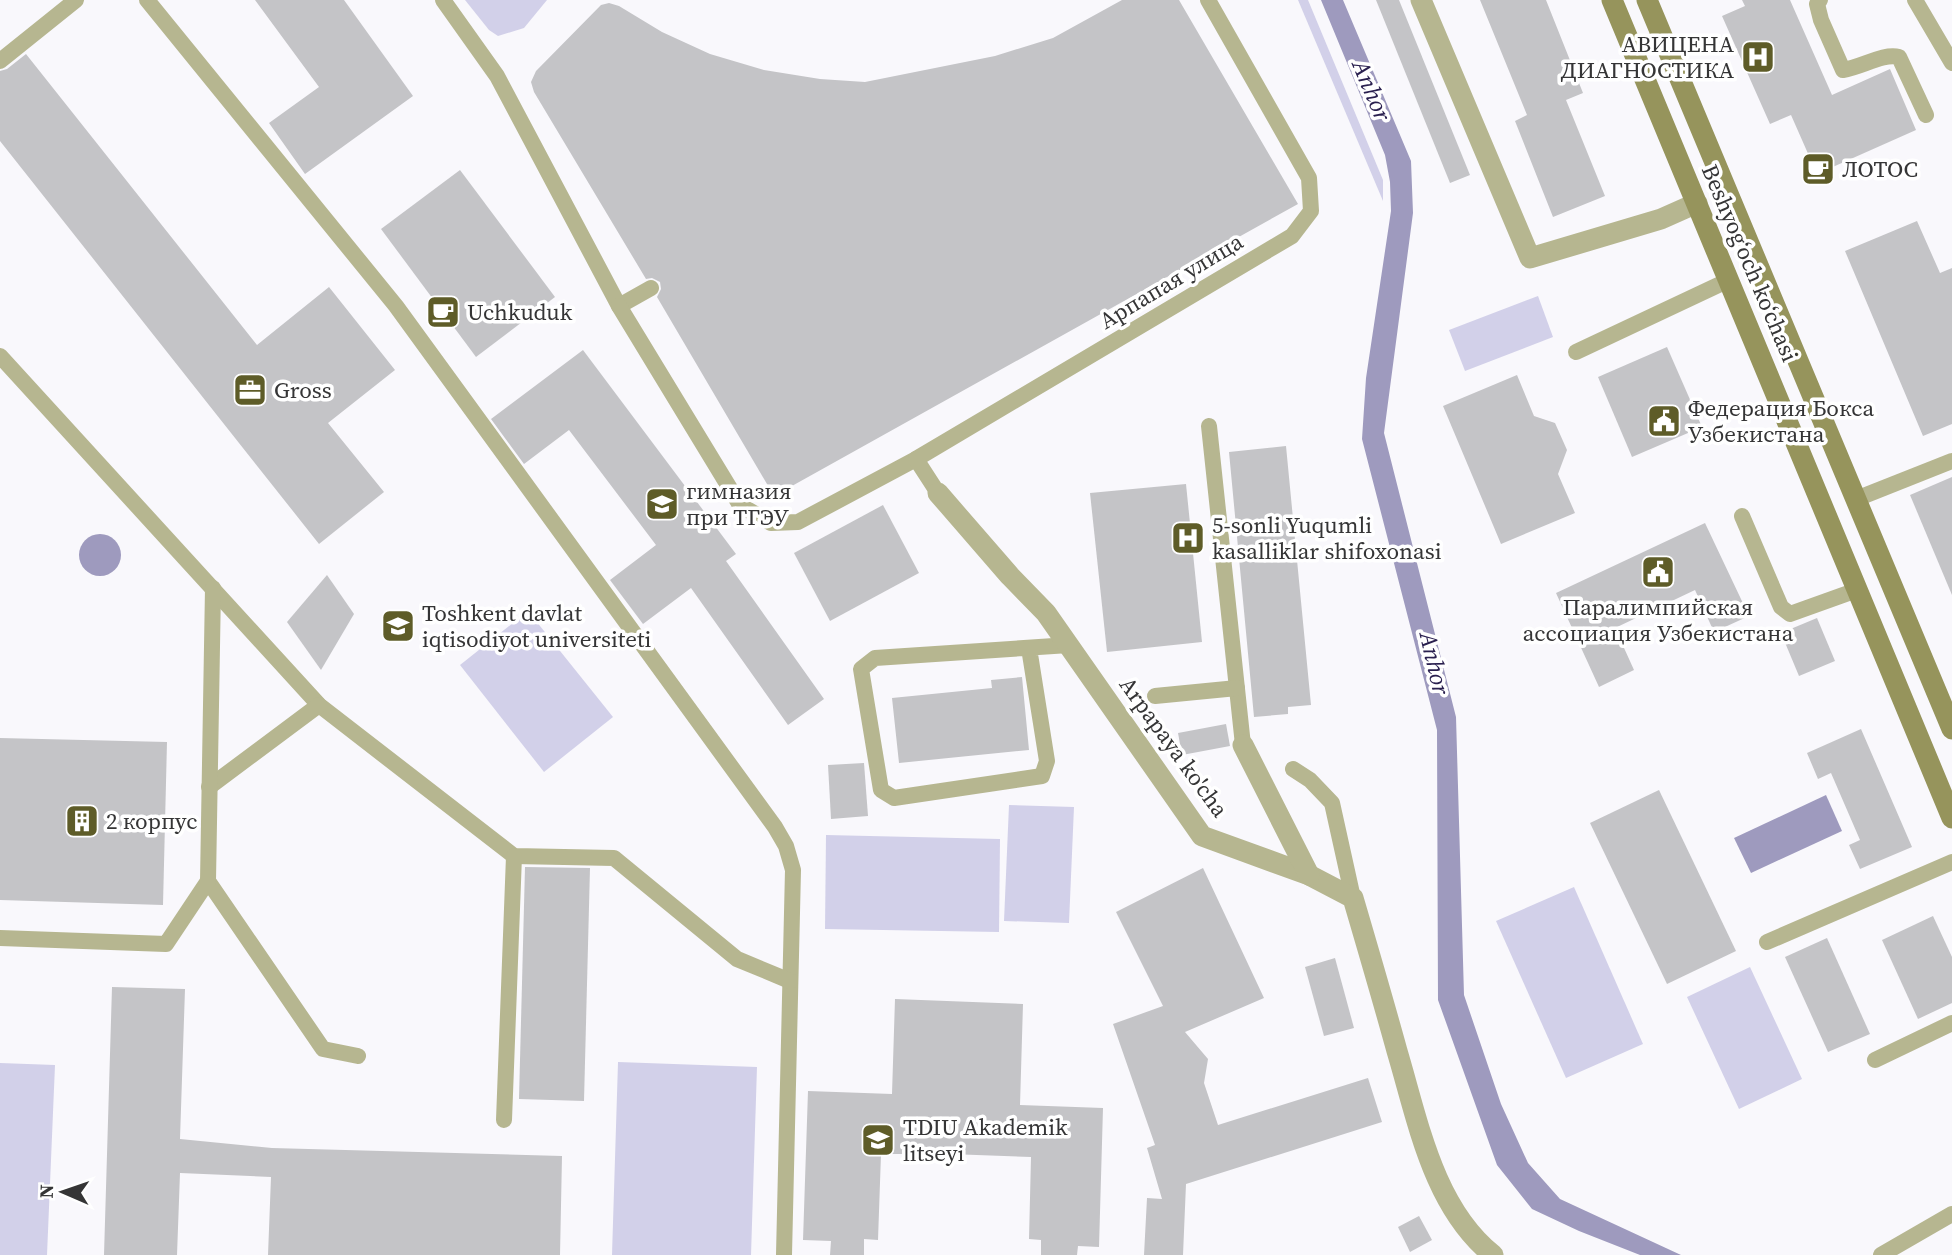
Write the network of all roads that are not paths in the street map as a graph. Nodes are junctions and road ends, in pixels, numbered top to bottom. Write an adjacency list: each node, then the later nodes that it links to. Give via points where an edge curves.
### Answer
1 (75, 0): 10 (lane)
2 (148, 0): 44 (lane, via 396,306 775,827 793,870)
3 (443, 0): 16 (lane, Арпапая улица, via 497,76)
4 (1208, 0): 20 (lane, Арпапая улица, via 1309,178 1311,211 1292,236)
5 (1421, 0): 13 (street, via 1530,258 1661,219)
6 (1612, 0): 13 (main road, Beshyogʻoch koʻchasi)
7 (1647, 0): 23 (main road, Beshyogʻoch koʻchasi)
8 (1820, 0): 12 (lane, via 1821,20 1843,70 1889,55 1899,57)
9 (1915, 0): 11 (lane)
10 (0, 61)
11 (1952, 63)
12 (1926, 115)
13 (1697, 203): 14 (main road, Beshyogʻoch koʻchasi)
14 (1729, 281): 17 (lane); 26 (main road, Beshyogʻoch koʻchasi)
15 (651, 288): 16 (lane)
16 (619, 306): 20 (lane, Арпапая улица, via 740,505 771,523 798,523)
17 (1576, 352)
18 (0, 356): 25 (lane)
19 (1209, 426): 29 (lane)
20 (916, 459): 22 (lane)
21 (1952, 461): 23 (lane)
22 (938, 493): 27 (street, Arpapaya ko'cha)
23 (1856, 499): 32 (main road, Beshyogʻoch koʻchasi)
24 (1742, 516): 26 (lane, via 1781,607 1790,614)
25 (214, 588): 31 (lane); 35 (lane)
26 (1857, 590): 36 (main road, Beshyogʻoch koʻchasi)
27 (1069, 645): 28 (lane); 39 (street, Arpapaya ko'cha, via 1202,836)
28 (1029, 648): 28 (lane, via 875,658 860,669 881,790 894,798 1042,776 1047,761)
29 (1237, 688): 30 (lane); 33 (lane)
30 (1155, 696)
31 (319, 705): 35 (lane); 37 (lane)
32 (1952, 729)
33 (1243, 745): 39 (street)
34 (1293, 769): 41 (lane, via 1332,803)
35 (209, 787): 40 (lane)
36 (1952, 818)
37 (514, 856): 44 (lane, via 614,858 737,959); 48 (lane)
38 (1952, 863): 43 (lane)
39 (1309, 875): 41 (street, Arpapaya ko'cha)
40 (208, 881): 42 (lane, via 166,944); 46 (lane, via 323,1049)
41 (1353, 898): 51 (street, via 1424,1142 1454,1210)
42 (0, 938)
43 (1767, 942)
44 (790, 981): 50 (lane)
45 (1952, 1023): 47 (lane)
46 (358, 1056)
47 (1875, 1060)
48 (504, 1120)
49 (1952, 1214): 52 (lane)
50 (784, 1255)
51 (1493, 1255)
52 (1881, 1255)

